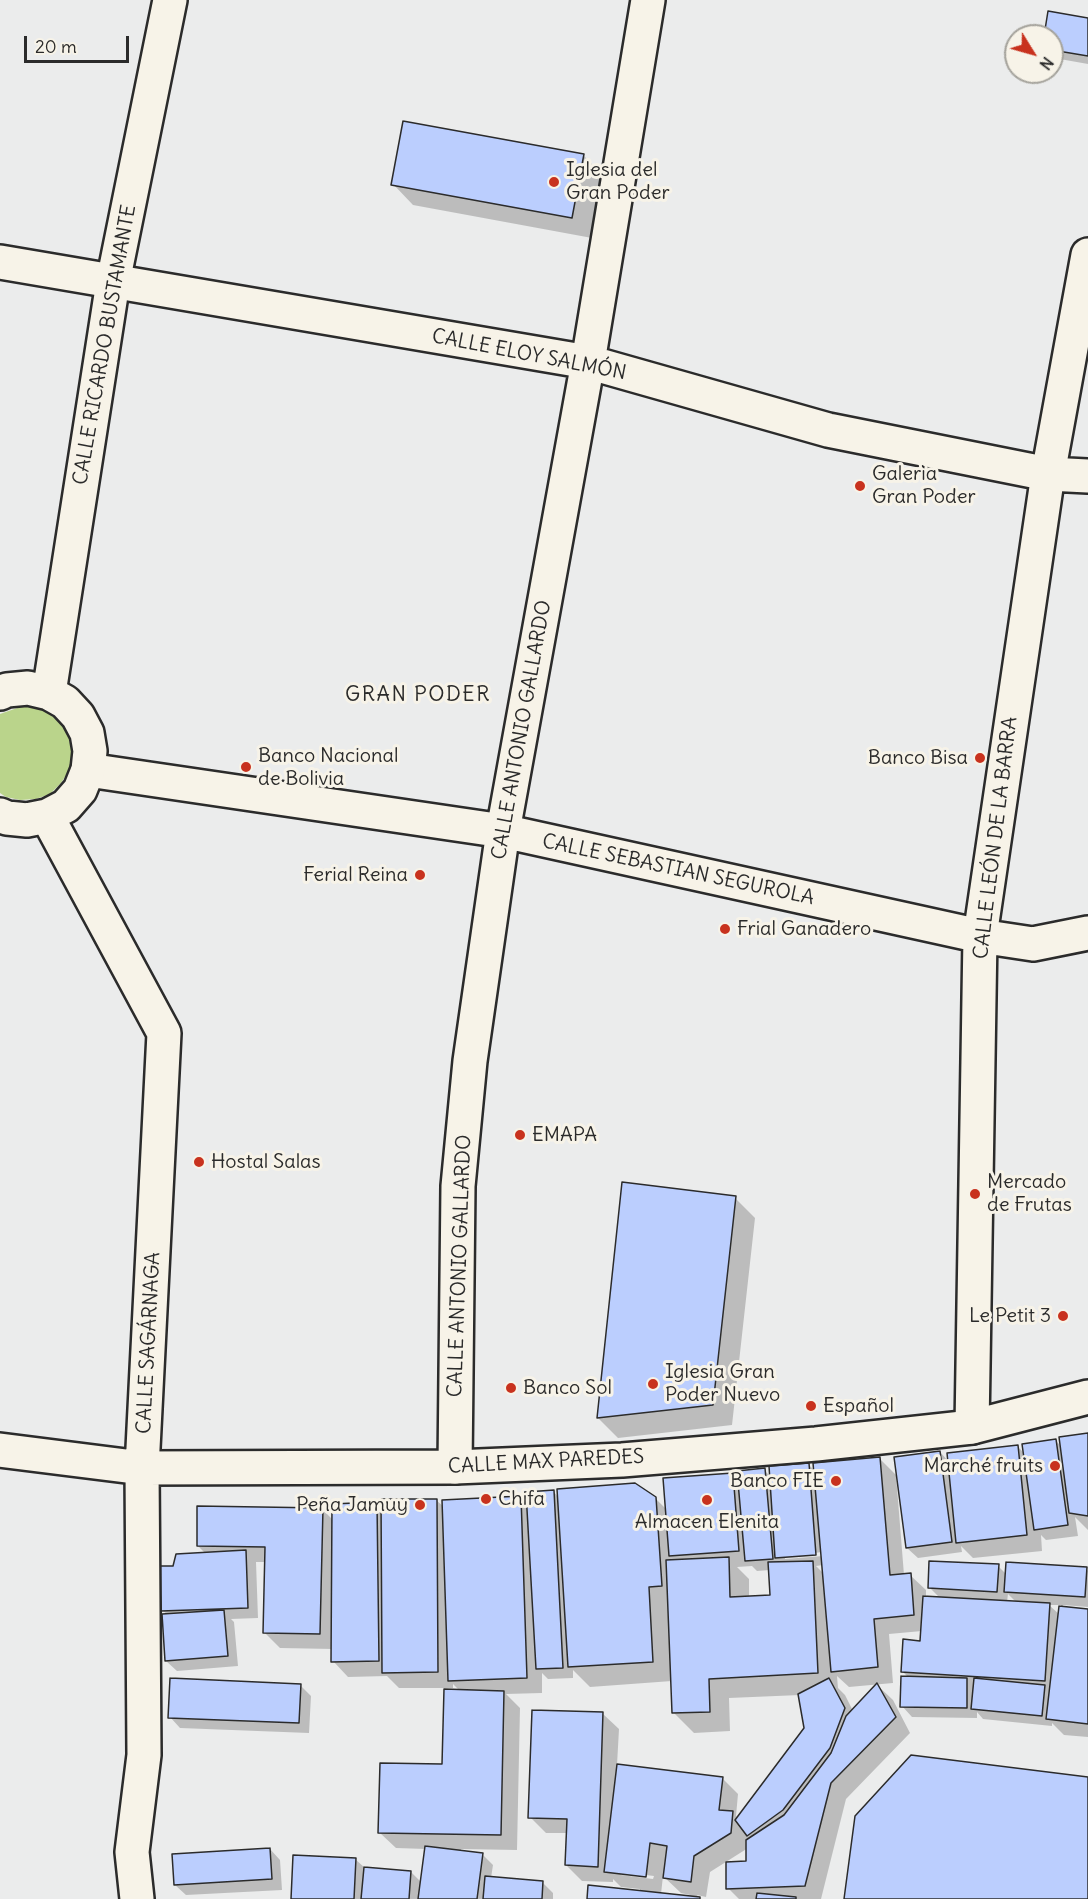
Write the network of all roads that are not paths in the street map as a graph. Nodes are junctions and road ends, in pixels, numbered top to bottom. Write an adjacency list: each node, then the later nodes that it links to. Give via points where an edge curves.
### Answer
1 (170, 0): 5 (street, CALLE RICARDO BUSTAMANTE)
2 (648, 0): 6 (street, CALLE ANTONIO GALLARDO)
3 (1088, 255): 7 (street, CALLE LEÓN DE LA BARRA)
4 (0, 262): 5 (street, CALLE ELOY SALMÓN)
5 (113, 282): 6 (street, CALLE ELOY SALMÓN); 10 (street, CALLE RICARDO BUSTAMANTE)
6 (588, 362): 7 (street, CALLE ELOY SALMÓN, via 828,430); 14 (street, CALLE ANTONIO GALLARDO)
7 (1048, 474): 8 (street, CALLE ELOY SALMÓN); 16 (street, CALLE LEÓN DE LA BARRA)
8 (1088, 476)
9 (0, 693): 10 (street, via 28,688)
10 (49, 693): 11 (street, via 65,702 87,733)
11 (88, 770): 13 (street, via 80,790 66,806); 14 (street, CALLE SEBASTIAN SEGUROLA)
12 (0, 815): 13 (street, via 27,820)
13 (47, 816): 21 (street, CALLE SAGÁRNAGA, via 164,1033)
14 (503, 831): 16 (street, CALLE SEBASTIAN SEGUROLA); 20 (street, CALLE ANTONIO GALLARDO, via 470,1060 458,1185)
15 (1088, 933): 16 (street, CALLE SEBASTIAN SEGUROLA, via 1033,944)
16 (980, 936): 18 (street, CALLE LEÓN DE LA BARRA)
17 (1088, 1397): 18 (street, CALLE MAX PAREDES)
18 (972, 1427): 20 (street, CALLE MAX PAREDES, via 622,1460)
19 (0, 1450): 21 (street, CALLE MAX PAREDES)
20 (456, 1467): 21 (street, CALLE MAX PAREDES)
21 (142, 1468): 22 (street, CALLE SAGÁRNAGA, via 144,1755 132,1851)
22 (137, 1899)

